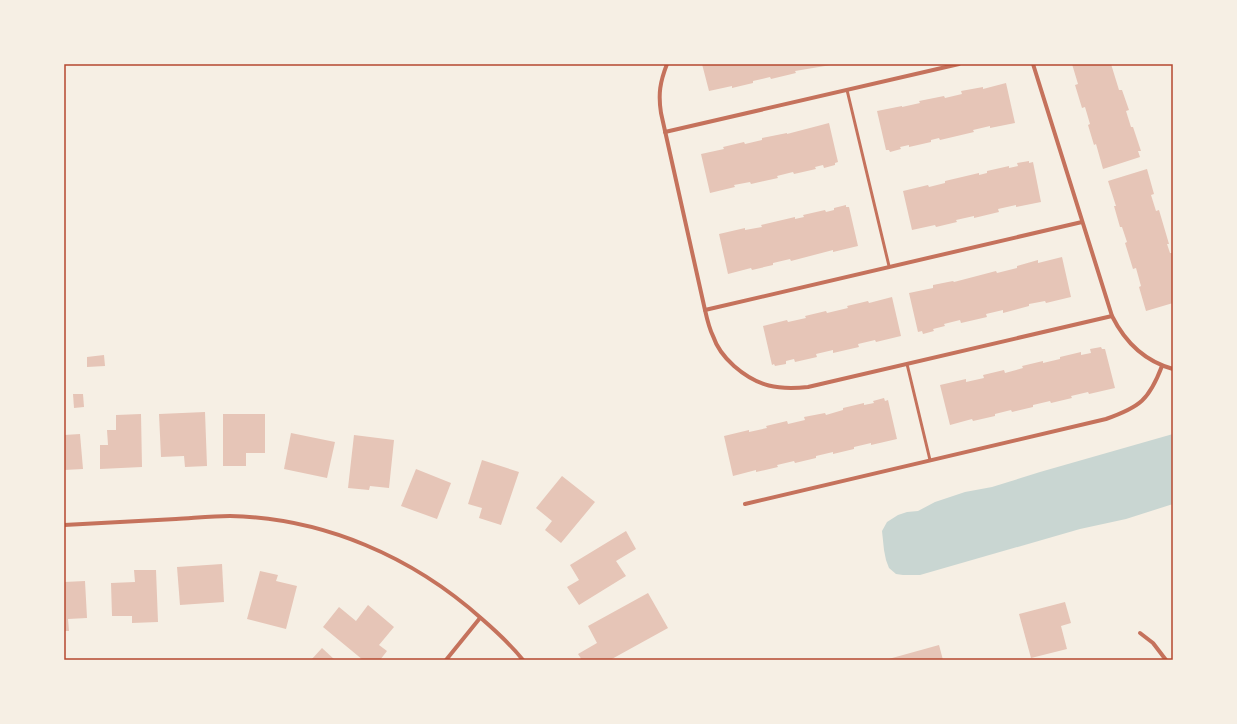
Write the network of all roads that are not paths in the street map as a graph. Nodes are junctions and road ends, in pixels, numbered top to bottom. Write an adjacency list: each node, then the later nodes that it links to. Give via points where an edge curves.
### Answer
1 (667, 64): 5 (street, via 659,98)
2 (959, 64): 4 (street)
3 (1033, 64): 6 (street)
4 (847, 90): 5 (street); 7 (lane)
5 (665, 132): 8 (street)
6 (1082, 222): 7 (street); 9 (street)
7 (889, 266): 8 (street)
8 (705, 310): 10 (street, via 713,338 726,359 747,377 773,387 808,387)
9 (1112, 316): 10 (street); 11 (street, via 1120,332 1132,345)
10 (907, 364): 13 (lane)
11 (1162, 366): 12 (street); 13 (street, via 1149,394 1130,410 1106,419)
12 (1173, 368)
13 (930, 460): 14 (street)
14 (745, 504)
15 (64, 525): 16 (street, via 230,516 301,524 352,538 409,566 436,582)
16 (480, 618): 18 (street); 19 (street)
17 (1140, 633): 20 (street, via 1153,643)
18 (446, 660)
19 (523, 660)
20 (1166, 660)

